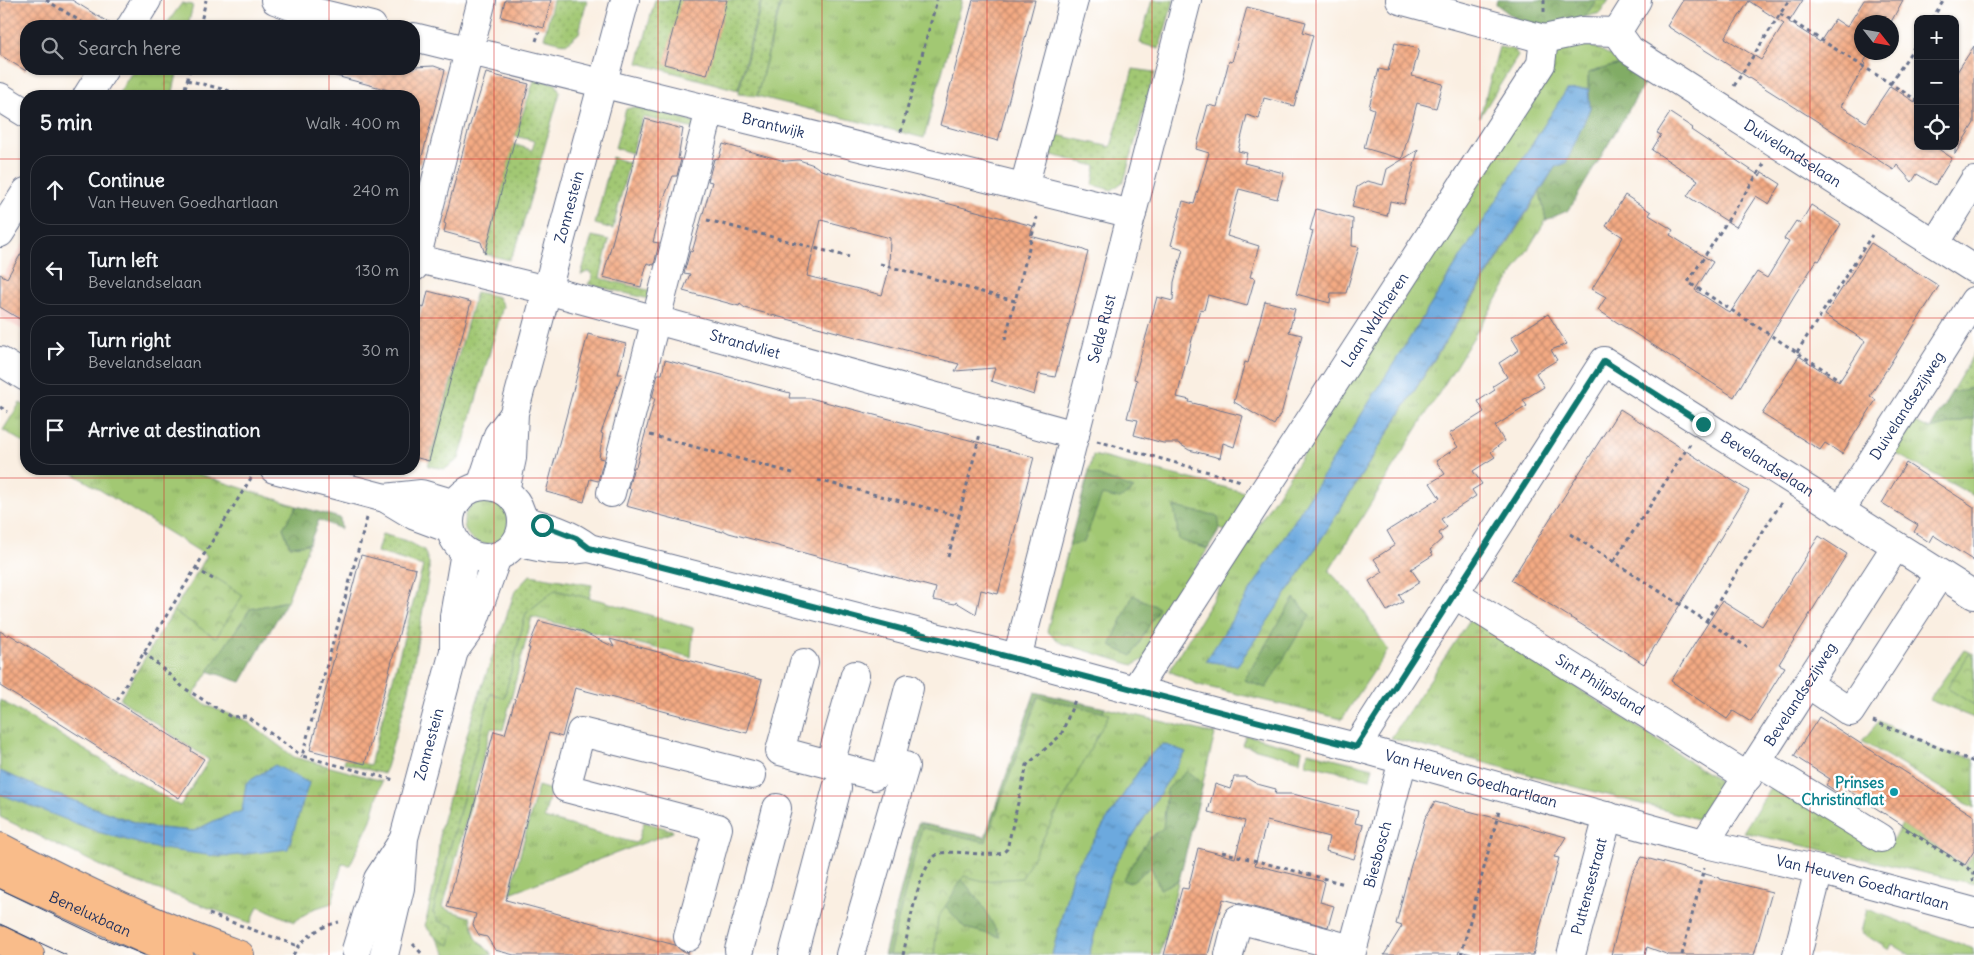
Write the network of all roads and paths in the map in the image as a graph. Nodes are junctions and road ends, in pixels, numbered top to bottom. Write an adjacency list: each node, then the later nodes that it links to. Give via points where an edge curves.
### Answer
1 (46, 0): 16 (path)
2 (147, 0): 17 (street)
3 (206, 0): 18 (path)
4 (275, 0): 19 (street)
5 (482, 0): 24 (street)
6 (625, 0): 28 (street, Zonnestein)
7 (937, 0): 39 (path)
8 (1074, 0): 41 (street)
9 (1187, 0): 45 (street, Selde Rust)
10 (1400, 0): 22 (street)
11 (1637, 0): 20 (street)
12 (1789, 0): 14 (path)
13 (1944, 0): 15 (path)
14 (1780, 14): 29 (path); 35 (path)
15 (1935, 15)
16 (78, 20)
17 (135, 20)
18 (201, 20)
19 (347, 20)
20 (1617, 32): 22 (street, via 1582,31); 35 (street, Duivelandselaan, via 1630,50)
21 (420, 38): 24 (street, Brantwijk)
22 (1544, 39): 73 (street, Laan Walcheren, via 1541,64)
23 (1914, 46): 29 (path)
24 (469, 50): 28 (street, Brantwijk); 47 (street)
25 (100, 75): 30 (street)
26 (188, 75): 27 (path)
27 (187, 80): 31 (path); 32 (path)
28 (603, 83): 37 (street, Brantwijk); 53 (street, Zonnestein)
29 (1891, 83): 34 (path)
30 (91, 90)
31 (184, 90)
32 (226, 90)
33 (0, 97): 36 (street)
34 (1914, 98)
35 (1720, 108): 38 (street, Duivelandselaan)
36 (20, 109)
37 (710, 110): 39 (street, Brantwijk); 44 (street)
38 (1777, 144): 43 (street, Duivelandselaan); 58 (path, via 1688,282)
39 (895, 155): 41 (street, Brantwijk)
40 (1974, 181): 48 (street)
41 (1034, 190): 45 (street, Brantwijk); 54 (path)
42 (20, 201): 46 (street)
43 (1886, 213): 48 (street, Duivelandselaan); 58 (path)
44 (683, 214): 49 (path); 56 (street)
45 (1132, 214): 67 (street, Selde Rust)
46 (0, 233)
47 (420, 238)
48 (1935, 244): 52 (street, Duivelandselaan)
49 (849, 257)
50 (420, 262): 53 (street, Strandvliet)
51 (880, 264): 54 (path)
52 (1974, 269)
53 (547, 290): 56 (street, Strandvliet); 74 (street, Zonnestein, via 514,413 498,436)
54 (1016, 301): 57 (path)
55 (1974, 302): 77 (street, Duivelandsezijweg)
56 (656, 320): 63 (street, Strandvliet); 66 (street)
57 (1005, 340)
58 (1797, 352): 61 (path)
59 (0, 361): 60 (street)
60 (20, 373)
61 (1840, 380)
62 (0, 407): 64 (path)
63 (986, 411): 67 (street, Strandvliet); 79 (path)
64 (8, 412)
65 (1703, 424): 72 (street, Bevelandselaan); 85 (path); 89 (street, Bevelandselaan, via 1604,361)
66 (628, 429): 68 (path); 75 (street)
67 (1075, 435): 73 (path); 95 (street, Selde Rust)
68 (793, 473)
69 (262, 475): 86 (path)
70 (273, 475): 76 (street)
71 (818, 480): 79 (path)
72 (1795, 482): 77 (street, Bevelandselaan); 91 (path)
73 (1267, 488): 101 (street, Laan Walcheren)
74 (493, 489): 78 (street, via 466,492); 81 (street, via 514,499 520,509)
75 (611, 493)
76 (379, 497): 78 (street, via 421,494); 105 (path)
77 (1840, 511): 82 (street, Bevelandselaan)
78 (453, 516): 83 (street, via 453,538)
79 (959, 516): 84 (path)
80 (1570, 534): 85 (path)
81 (512, 540): 83 (street, via 481,558); 93 (street, Zonnestein, via 472,626); 95 (street, Van Heuven Goedhartlaan, via 549,551 589,548)
82 (1896, 546): 87 (street, Bevelandselaan); 99 (street, Bevelandsezijweg)
83 (466, 552): 93 (street, Zonnestein, via 454,616)
84 (948, 557)
85 (1614, 561): 91 (path)
86 (196, 569): 88 (path); 94 (path)
87 (1940, 574): 90 (street, Bevelandselaan); 103 (street)
88 (213, 579)
89 (1454, 594): 104 (street, Bevelandselaan); 108 (street, Sint Philipsland)
90 (1974, 595)
91 (1706, 621): 92 (path)
92 (1747, 647)
93 (454, 650): 116 (street, Zonnestein)
94 (144, 652): 102 (path); 105 (path, via 184,688 231,717 246,716)
95 (1017, 658): 98 (street, Van Heuven Goedhartlaan)
96 (804, 663): 111 (street, via 780,751)
97 (855, 676): 111 (street)
98 (1085, 676): 101 (street, Van Heuven Goedhartlaan); 137 (path, via 1061,735 1028,765 1007,849 994,854 940,853 930,860 922,875)
99 (1808, 684): 103 (street); 108 (street, Bevelandsezijweg)
100 (909, 688): 109 (street)
101 (1135, 690): 104 (street, Van Heuven Goedhartlaan)
102 (117, 700)
103 (1850, 712): 107 (path)
104 (1356, 747): 106 (street, Van Heuven Goedhartlaan)
105 (302, 756): 112 (path)
106 (1403, 760): 113 (street, Van Heuven Goedhartlaan); 124 (street, Biesbosch)
107 (1974, 762)
108 (1752, 769): 117 (street, Sint Philipsland); 118 (street, Bevelandsezijweg)
109 (889, 771): 111 (street); 136 (street)
110 (752, 775): 126 (street, via 581,732 566,788 718,828)
111 (834, 776): 135 (street)
112 (397, 781)
113 (1505, 789): 115 (street, Van Heuven Goedhartlaan); 139 (path)
114 (777, 808): 128 (street)
115 (1608, 816): 118 (street, Van Heuven Goedhartlaan); 140 (street, Puttensestraat)
116 (404, 838): 130 (street, Zonnestein, via 378,879); 134 (street, Zonnestein, via 400,888)
117 (1881, 838): 123 (path, via 1898,825 1974,872)
118 (1707, 845): 121 (street, Van Heuven Goedhartlaan); 141 (path)
119 (0, 847): 133 (main road, via 57,877)
120 (1222, 852): 124 (path)
121 (1819, 870): 125 (street, Van Heuven Goedhartlaan); 142 (street)
122 (0, 873): 132 (main road, Beneluxbaan)
123 (1974, 880)
124 (1368, 890): 129 (street, Biesbosch)
125 (1974, 912)
126 (688, 937)
127 (0, 940): 131 (main road)
128 (739, 950)
129 (1351, 952): 138 (street, Biesbosch, via 1238,919)
130 (356, 953)
131 (30, 955)
132 (179, 955)
133 (240, 955)
134 (384, 955)
135 (793, 955)
136 (850, 955)
137 (903, 955)
138 (1229, 955)
139 (1461, 955)
140 (1572, 955)
141 (1682, 955)
142 (1797, 955)

